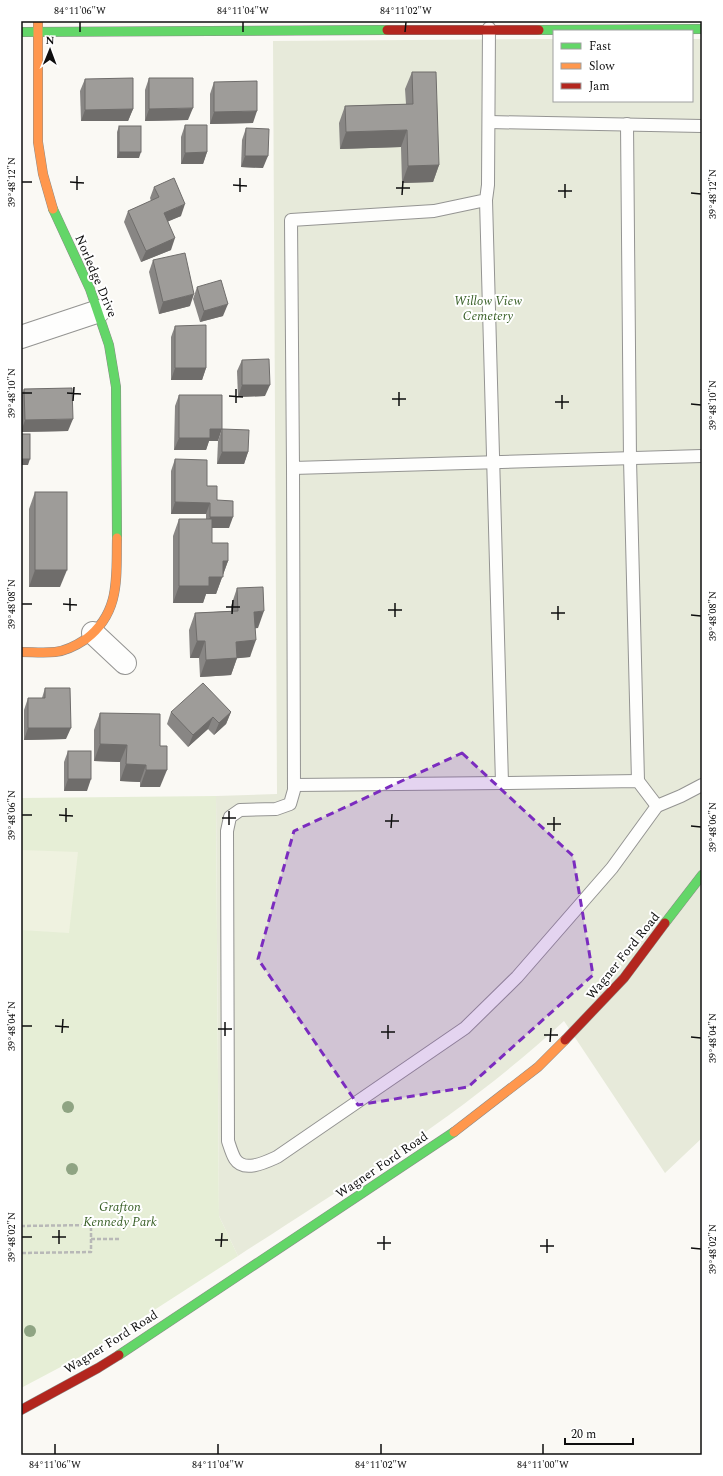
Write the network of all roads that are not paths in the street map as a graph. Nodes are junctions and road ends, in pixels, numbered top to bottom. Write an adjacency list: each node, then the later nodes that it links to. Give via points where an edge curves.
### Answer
1 (38, 21): 6 (street, Norledge Drive)
2 (295, 26): 3 (street); 6 (street)
3 (489, 28): 4 (street); 7 (lane)
4 (702, 28)
5 (21, 32): 6 (street)
6 (38, 32): 11 (street, Norledge Drive, via 38,142 43,174 55,215)
7 (489, 122): 8 (lane); 10 (lane)
8 (627, 124): 9 (lane); 14 (lane)
9 (702, 126)
10 (486, 200): 15 (lane); 16 (lane, via 434,211 291,220)
11 (99, 311): 12 (street); 17 (street, Norledge Drive, via 109,345 116,387 118,509 115,594 108,615)
12 (21, 337)
13 (702, 456): 14 (lane)
14 (630, 459): 15 (lane); 20 (lane)
15 (493, 463): 16 (lane); 21 (lane)
16 (292, 468): 22 (lane)
17 (93, 634): 18 (street, Norledge Drive, via 77,645 56,652); 19 (street)
18 (21, 652)
19 (125, 663)
20 (638, 781): 21 (lane); 24 (lane)
21 (502, 783): 22 (lane)
22 (294, 785): 24 (lane, via 290,804 276,809 240,810 230,817 227,831 228,1141 236,1160 246,1166 260,1165 277,1157 465,1028 517,977 607,874)
23 (702, 785): 24 (lane)
24 (657, 806)
25 (702, 875): 26 (street, Wagner Ford Road, via 586,1022 526,1076 460,1128 98,1368)
26 (21, 1410)

